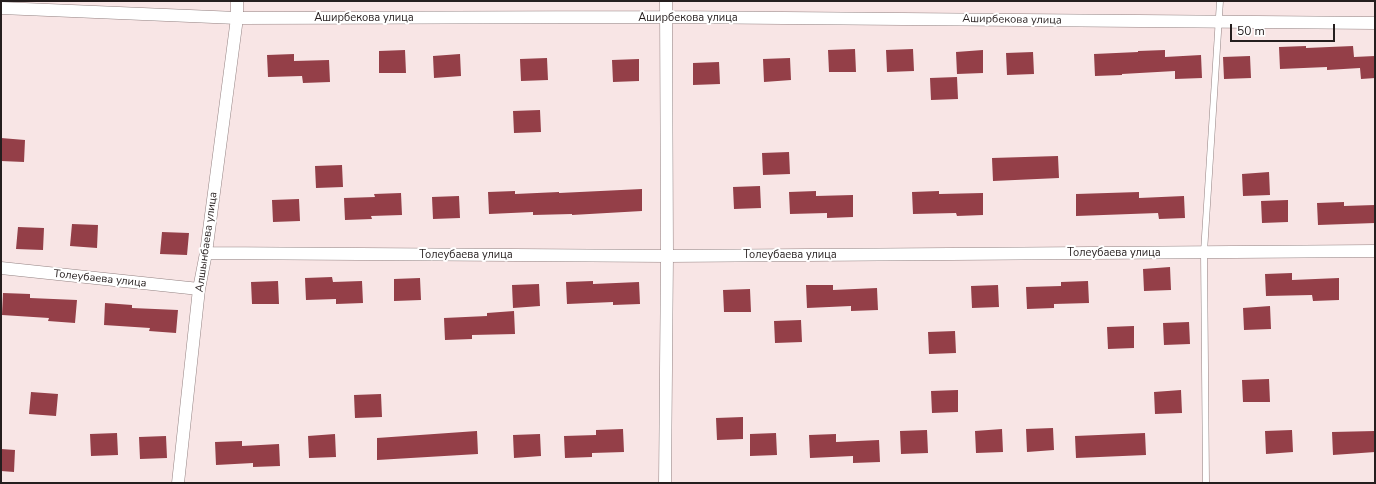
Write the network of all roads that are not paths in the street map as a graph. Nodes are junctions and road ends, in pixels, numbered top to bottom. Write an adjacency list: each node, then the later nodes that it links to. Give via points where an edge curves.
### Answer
1 (237, 1): 6 (street, Алшынбаева улица)
2 (666, 1): 5 (street)
3 (1220, 1): 7 (lane)
4 (1, 8): 6 (street, Аширбекова улица)
5 (666, 17): 6 (street, Аширбекова улица); 7 (street, Аширбекова улица); 12 (street)
6 (237, 18): 11 (street, Алшынбаева улица)
7 (1218, 22): 8 (street, Аширбекова улица); 10 (lane)
8 (1375, 23)
9 (1375, 251): 10 (street, Толеубаева улица)
10 (1204, 252): 12 (street, Толеубаева улица); 17 (lane)
11 (206, 253): 12 (street, Толеубаева улица); 14 (street, Алшынбаева улица)
12 (667, 256): 16 (street)
13 (1, 268): 14 (street, Толеубаева улица)
14 (199, 289): 15 (street, Алшынбаева улица)
15 (178, 483)
16 (665, 483)
17 (1206, 483)

